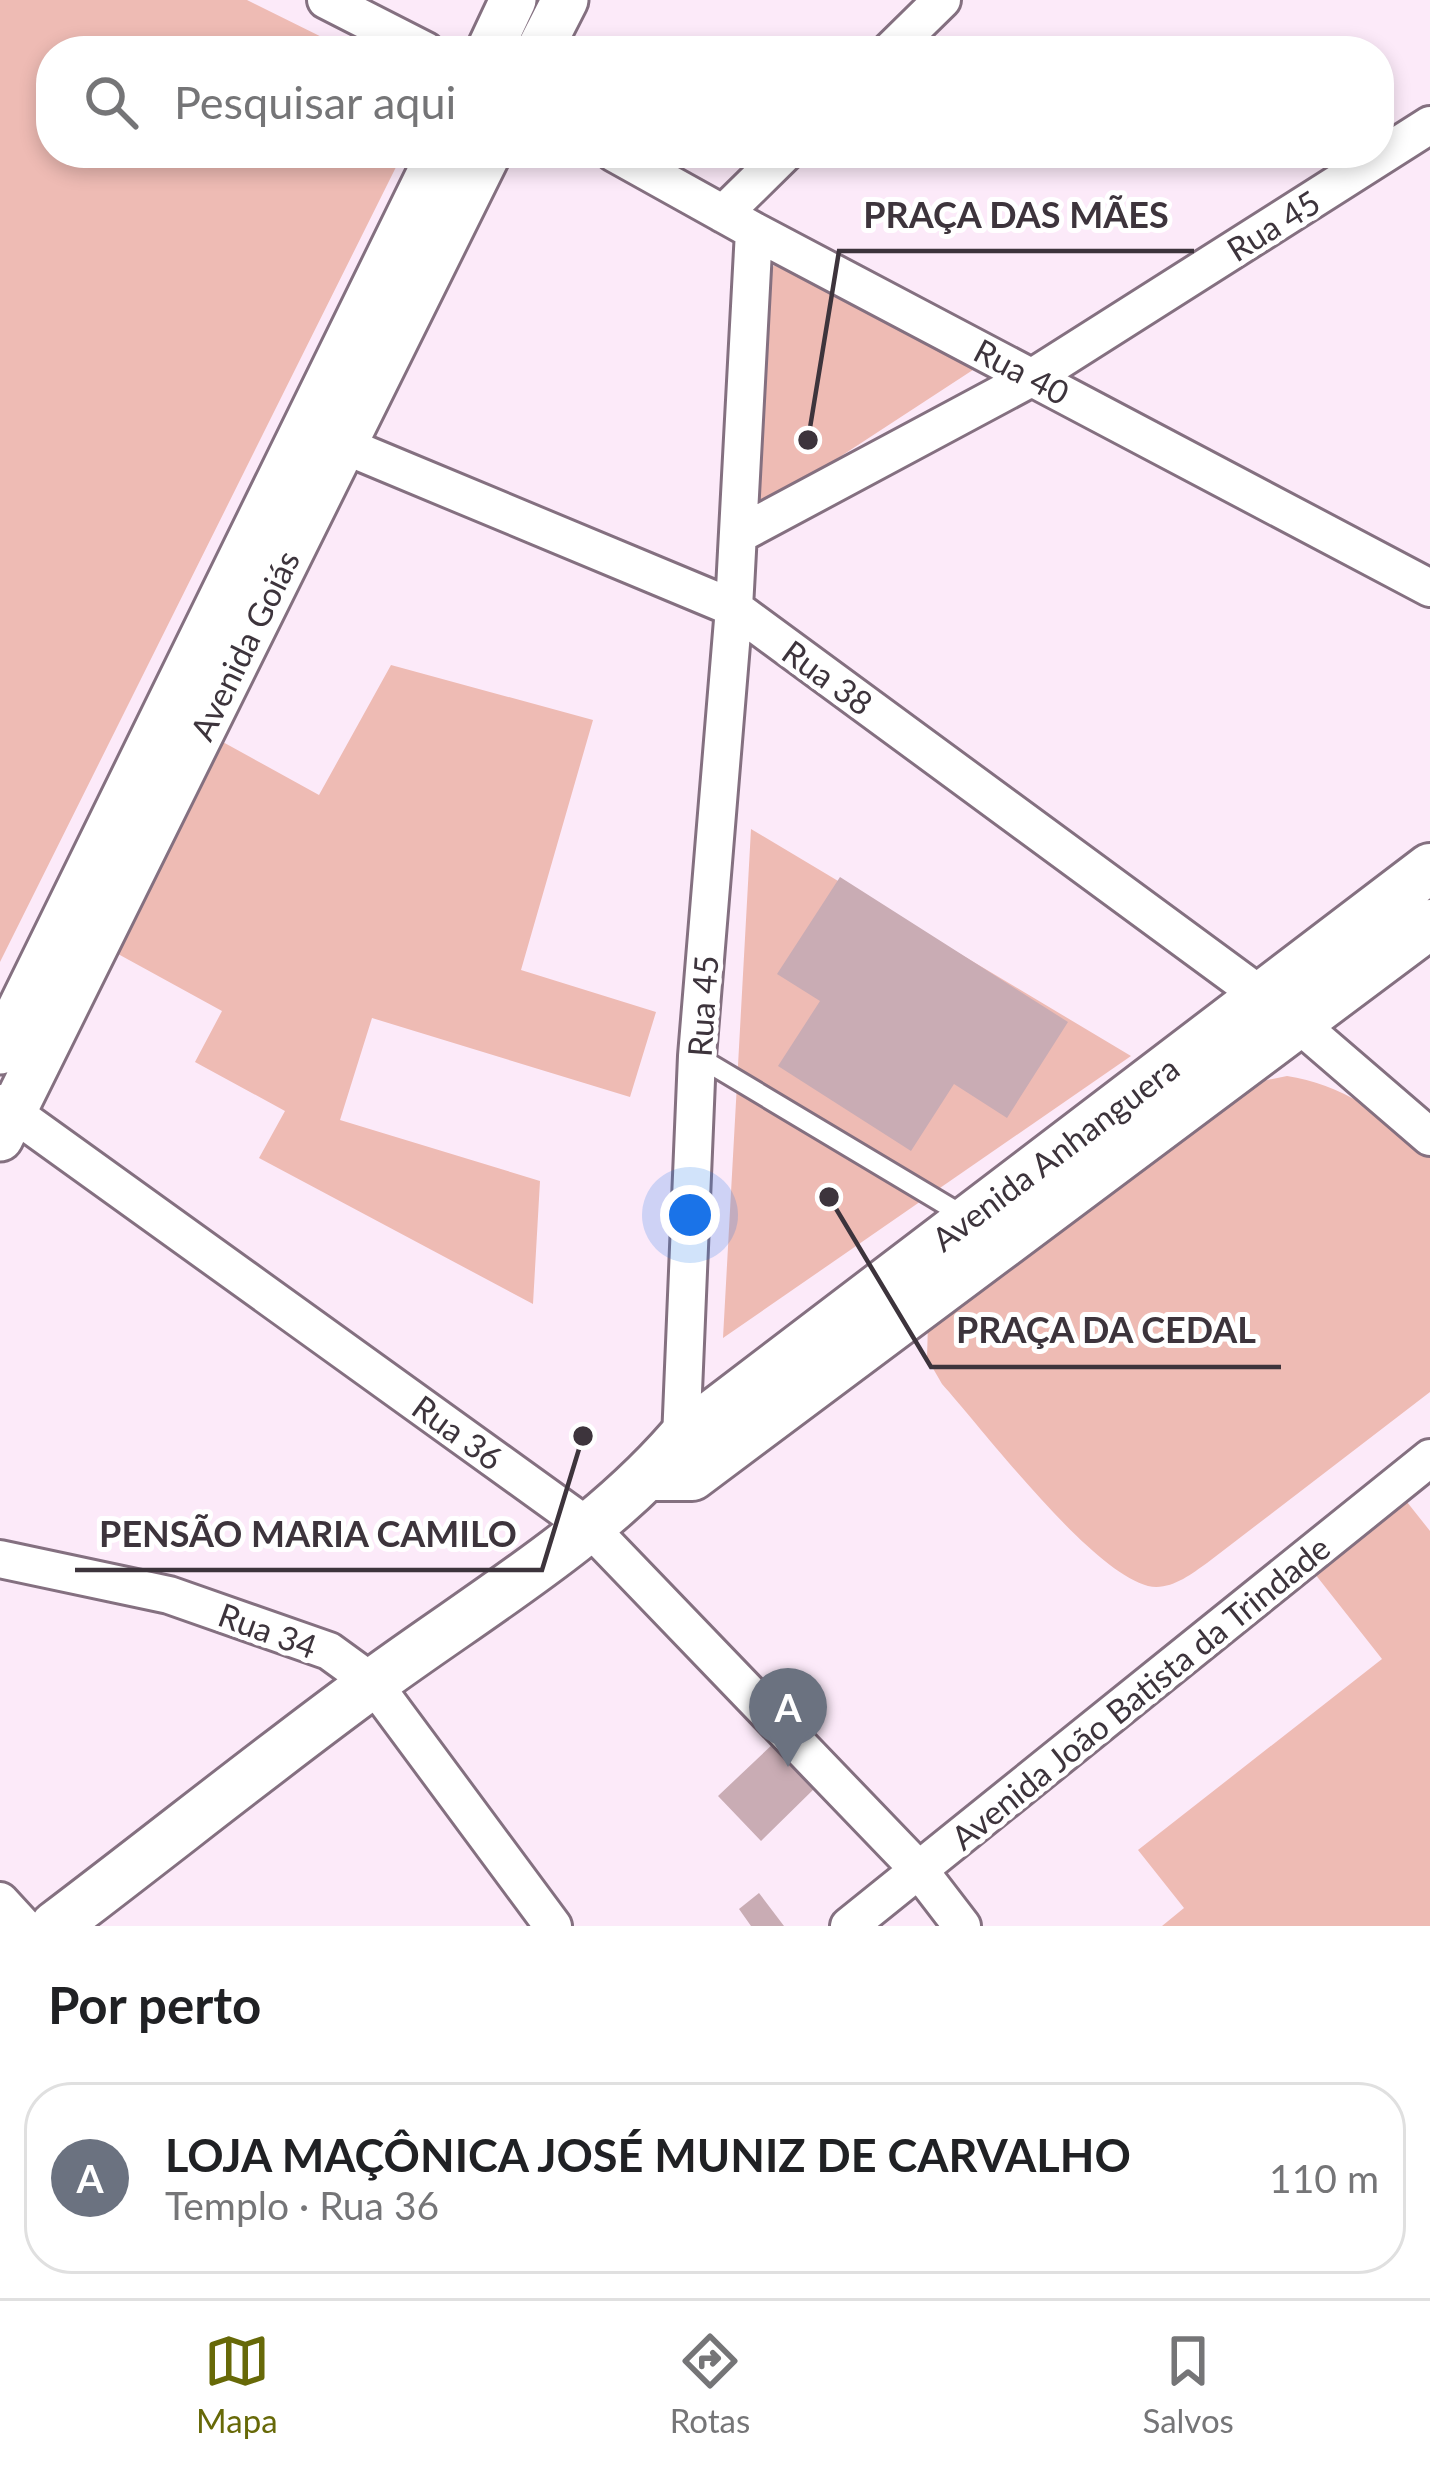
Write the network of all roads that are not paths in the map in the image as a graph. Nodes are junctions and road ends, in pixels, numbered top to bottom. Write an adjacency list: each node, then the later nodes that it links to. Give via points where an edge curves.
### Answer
1 (326, 0): 5 (street)
2 (513, 0): 6 (street)
3 (565, 0): 7 (street)
4 (943, 0): 8 (street)
5 (397, 36)
6 (496, 36)
7 (547, 36)
8 (906, 36)
9 (1430, 125): 10 (street, Rua 45)
10 (1394, 148)
11 (433, 168): 22 (street, Avenida Goiás)
12 (481, 168): 18 (street, Avenida Goiás)
13 (641, 168): 16 (street, Rua 40)
14 (775, 168): 16 (street)
15 (1362, 168): 17 (street, Rua 45)
16 (739, 222): 17 (street, Rua 40); 19 (street, Rua 45)
17 (1034, 377): 19 (street, Rua 45); 20 (street, Rua 40)
18 (344, 445): 21 (street, Rua 38); 22 (street, Avenida Goiás)
19 (738, 535): 21 (street, Rua 45)
20 (1430, 588)
21 (734, 608): 25 (street, Rua 38); 27 (street, Rua 45)
22 (195, 700): 26 (street, Avenida Goiás); 28 (street, Avenida Goiás)
23 (1430, 868): 25 (main road, Avenida Anhanguera)
24 (1430, 924): 25 (main road)
25 (1282, 1011): 29 (street, Rua 38); 30 (main road, Avenida Anhanguera); 32 (main road)
26 (0, 1051)
27 (698, 1056): 30 (lane); 32 (street, Rua 45)
28 (5, 1117): 33 (street, Rua 36)
29 (1430, 1137)
30 (967, 1218): 32 (main road, Avenida Anhanguera)
31 (1430, 1458): 36 (street, Avenida João Batista da Trindade)
32 (674, 1464): 33 (main road)
33 (590, 1528): 35 (main road); 36 (street, Rua 36)
34 (0, 1559): 35 (street, Rua 34, via 169,1595 329,1652)
35 (373, 1683): 39 (main road); 40 (street, Rua 34)
36 (919, 1870): 41 (street, Avenida João Batista da Trindade); 42 (street, Rua 36)
37 (0, 1901): 38 (street)
38 (23, 1926)
39 (56, 1926)
40 (553, 1926)
41 (849, 1926)
42 (962, 1926)

